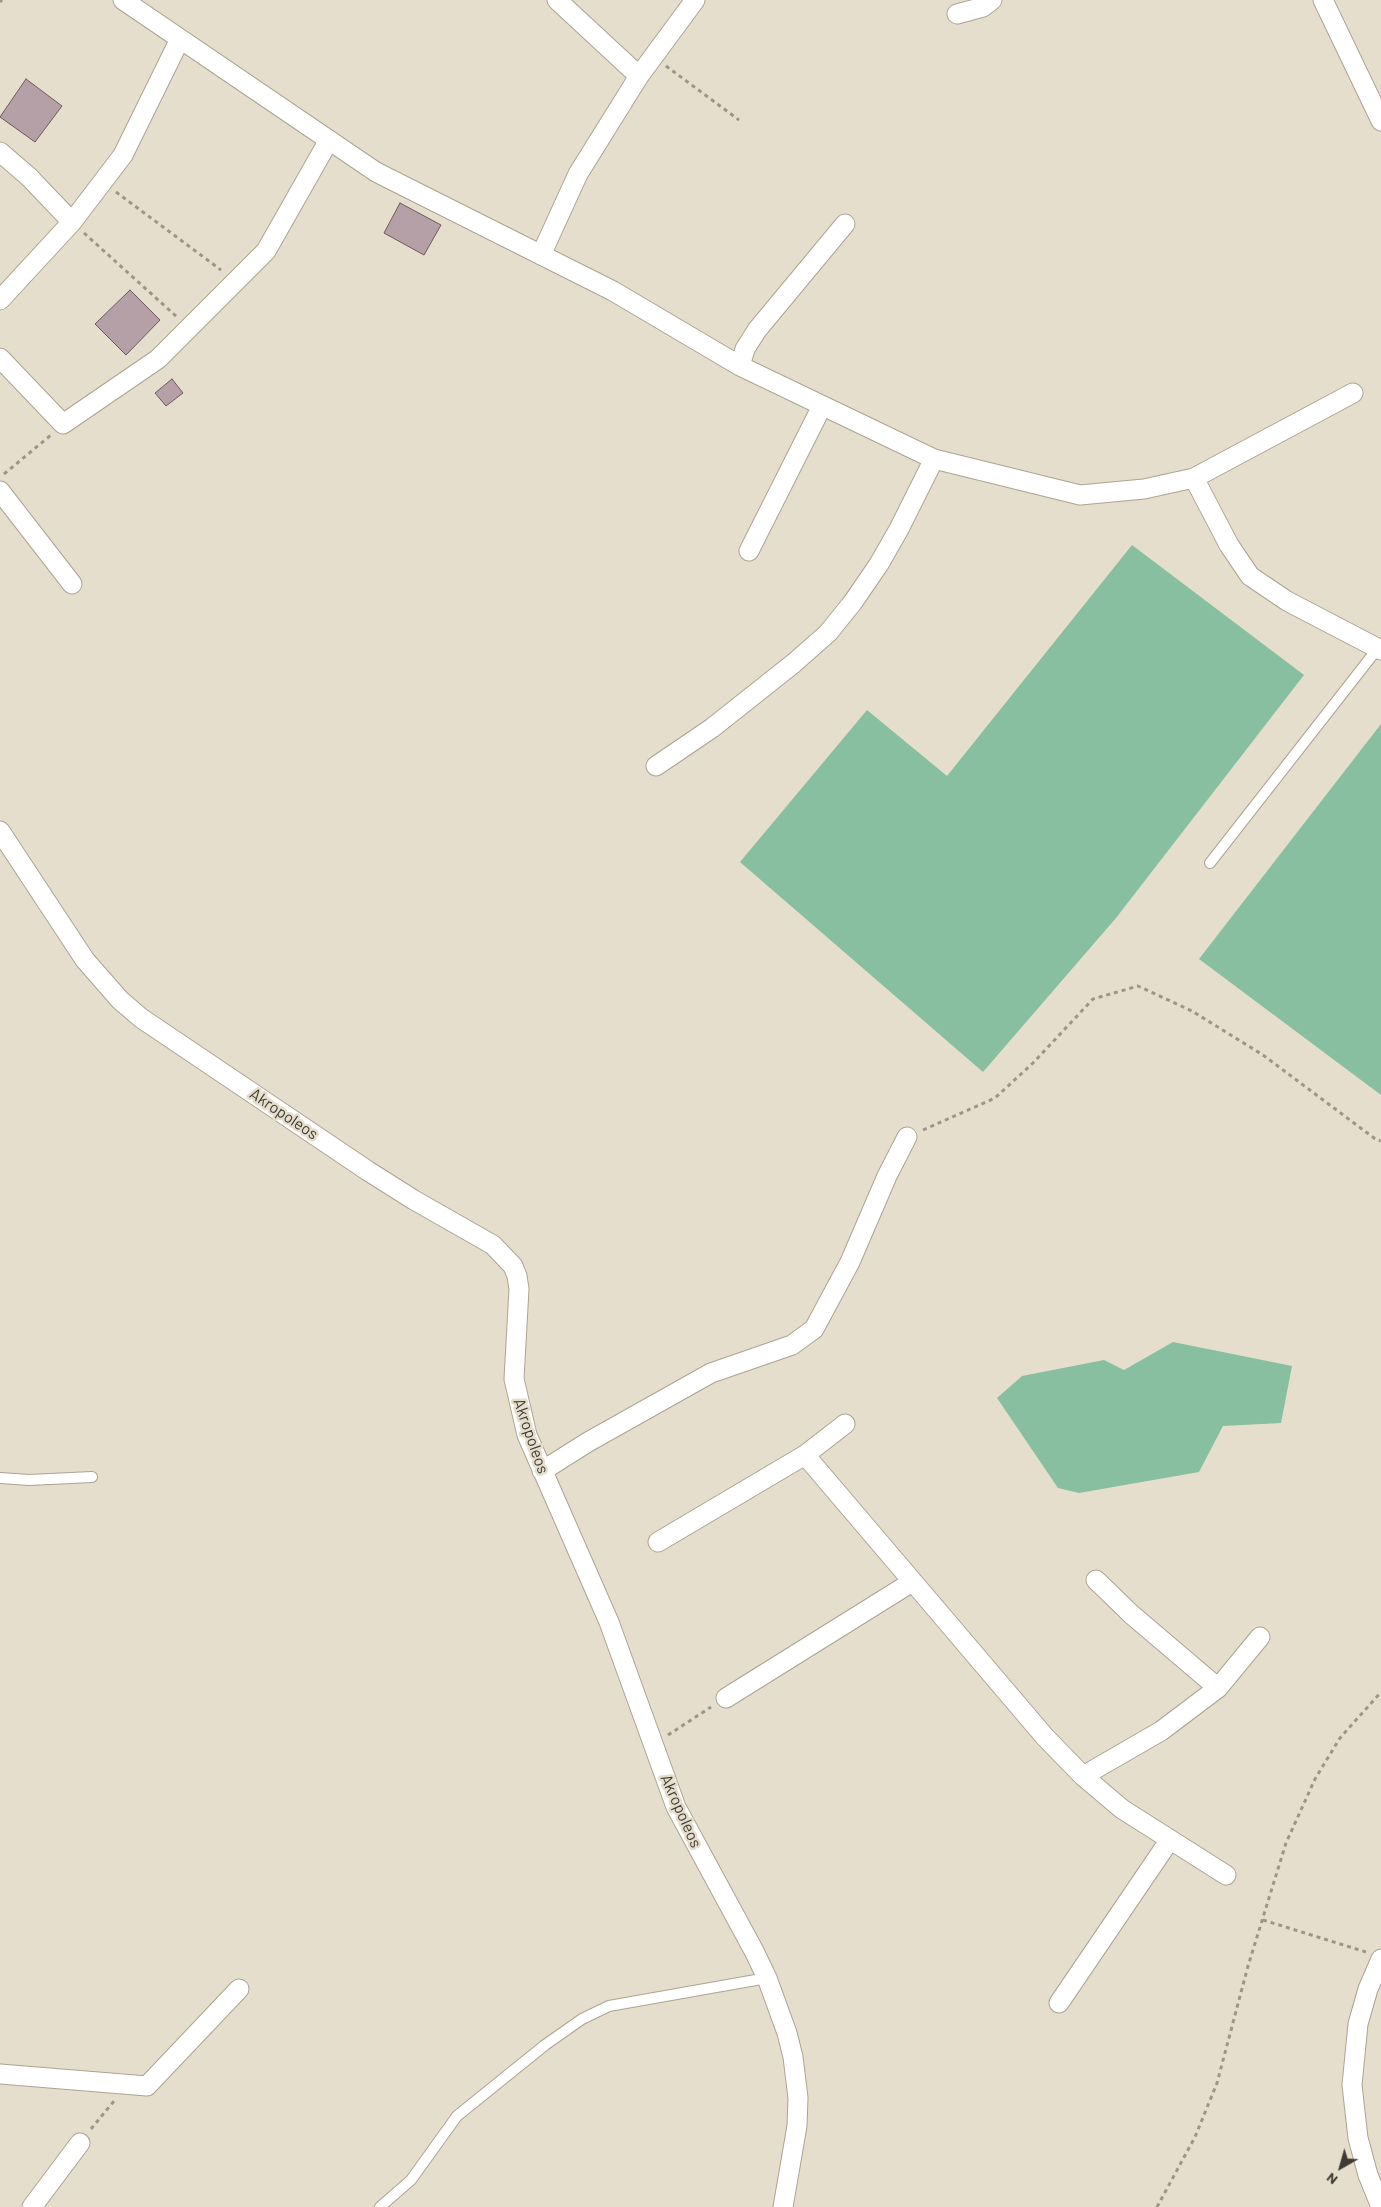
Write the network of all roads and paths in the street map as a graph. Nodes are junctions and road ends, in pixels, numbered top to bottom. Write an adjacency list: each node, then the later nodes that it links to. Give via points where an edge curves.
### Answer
1 (123, 0): 7 (street)
2 (557, 0): 9 (street)
3 (695, 0): 8 (street)
4 (992, 0): 6 (street, via 983,7)
5 (1323, 0): 11 (street)
6 (957, 14)
7 (180, 39): 12 (street); 14 (street, via 123,155)
8 (654, 57): 9 (street); 10 (path)
9 (640, 76): 17 (street, via 578,174)
10 (739, 120)
11 (1381, 121)
12 (329, 140): 17 (street, via 376,172); 18 (street, via 266,251)
13 (0, 152): 15 (street)
14 (102, 182): 15 (street); 18 (path)
15 (72, 222): 19 (street); 20 (path)
16 (845, 224): 22 (street, via 757,330 745,349)
17 (541, 255): 22 (street, via 613,291)
18 (236, 281): 20 (street)
19 (0, 300)
20 (189, 328): 25 (street, via 158,359)
21 (0, 358): 25 (street)
22 (740, 366): 24 (street)
23 (1353, 393): 28 (street)
24 (822, 406): 26 (street); 30 (street)
25 (63, 424): 27 (path)
26 (934, 459): 28 (street, via 1080,494 1144,489); 33 (street, via 879,564 828,633 712,728)
27 (0, 476)
28 (1194, 478): 32 (street, via 1229,545 1250,576 1287,600)
29 (0, 491): 31 (street)
30 (749, 551)
31 (72, 584)
32 (1380, 647): 35 (lane)
33 (656, 766)
34 (0, 831): 40 (street, Akropoleos, via 85,960 140,1018 368,1171 493,1245 504,1255 517,1276 519,1289 514,1379 517,1396)
35 (1210, 863)
36 (907, 1137): 37 (path, via 995,1098 1093,999 1138,986 1192,1011 1263,1055); 40 (street, via 850,1262 814,1329 792,1345 711,1373)
37 (1381, 1141)
38 (845, 1424): 39 (street)
39 (805, 1455): 43 (street); 45 (street)
40 (542, 1470): 50 (street, Akropoleos, via 609,1622)
41 (92, 1477): 42 (lane)
42 (0, 1478)
43 (658, 1542)
44 (1096, 1580): 47 (street)
45 (912, 1582): 49 (street); 51 (street, via 1045,1737)
46 (1260, 1636): 47 (street)
47 (1218, 1688): 51 (street, via 1161,1731)
48 (1381, 1692): 54 (path, via 1340,1738 1315,1779 1286,1842)
49 (726, 1698): 50 (path)
50 (653, 1744): 56 (street, Akropoleos, via 676,1807)
51 (1083, 1776): 52 (street, via 1122,1809)
52 (1170, 1841): 53 (street); 58 (street)
53 (1226, 1875)
54 (1263, 1920): 55 (path); 65 (path, via 1217,2083 1196,2137)
55 (1377, 1956): 66 (street, via 1358,2024 1352,2085 1358,2138)
56 (767, 1978): 63 (lane, via 609,2006 582,2019 457,2116 411,2180); 64 (street, Akropoleos, via 787,2033 798,2098 797,2126)
57 (240, 1989): 60 (street, via 148,2086)
58 (1058, 2003)
59 (0, 2074): 60 (street)
60 (128, 2084): 61 (path)
61 (80, 2143): 62 (street)
62 (32, 2207)
63 (380, 2207)
64 (783, 2207)
65 (1157, 2207)
66 (1381, 2207)

